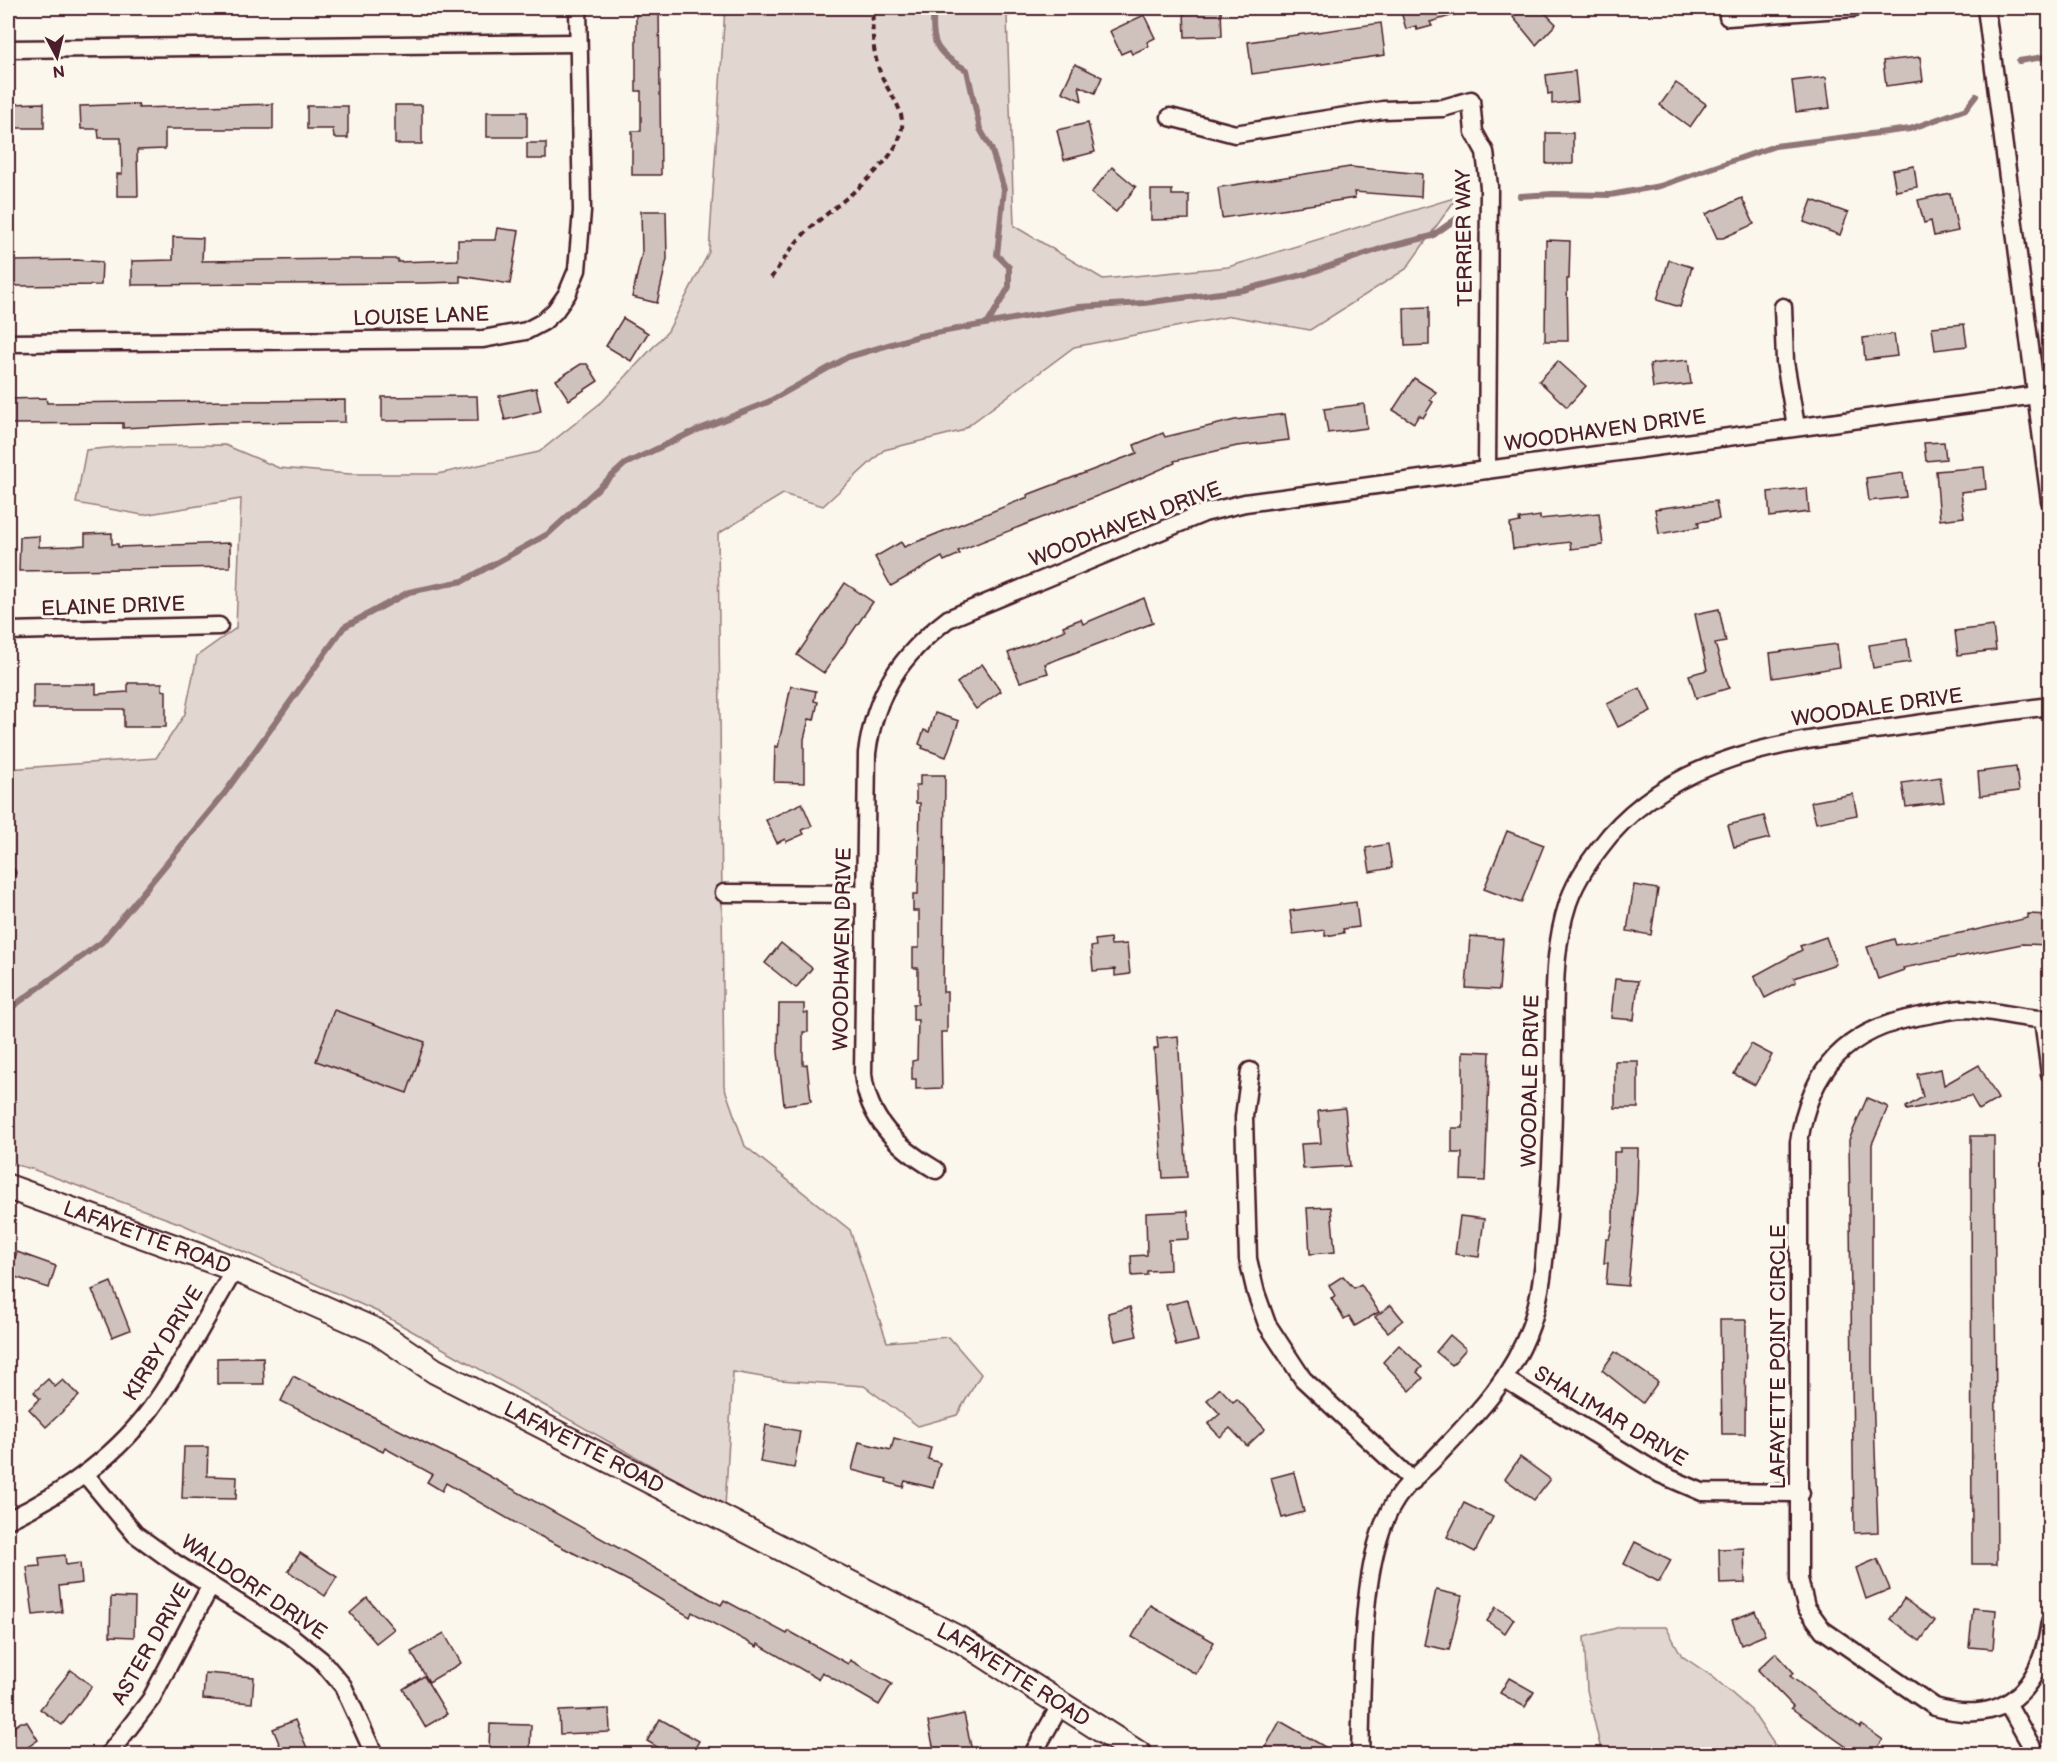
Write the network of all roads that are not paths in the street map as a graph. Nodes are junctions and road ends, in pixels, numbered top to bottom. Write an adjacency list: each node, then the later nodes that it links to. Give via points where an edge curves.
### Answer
1 (578, 8): 5 (street, LOUISE LANE)
2 (1854, 8): 4 (street)
3 (1986, 8): 10 (street)
4 (1728, 17)
5 (578, 44): 6 (street); 9 (street, LOUISE LANE, via 582,211 577,270 555,311 526,331 476,339)
6 (8, 49)
7 (1170, 117): 12 (street, TERRIER WAY, via 1235,134 1383,110 1443,108 1471,100 1474,132 1485,152 1489,187)
8 (1783, 306): 11 (street, via 1785,362)
9 (8, 343)
10 (2036, 395): 11 (street, WOODHAVEN DRIVE); 13 (street)
11 (1796, 426): 12 (street, WOODHAVEN DRIVE)
12 (1487, 470): 18 (street, WOODHAVEN DRIVE, via 1245,502 1204,513 948,620 913,649 900,666 886,686 871,723)
13 (2049, 501)
14 (219, 626): 15 (street, ELAINE DRIVE)
15 (8, 631)
16 (2049, 706): 24 (street, WOODALE DRIVE, via 1817,738 1721,760 1658,792 1633,812 1593,856 1568,904 1554,975 1554,1136 1540,1289 1528,1331)
17 (724, 893): 18 (street)
18 (865, 894): 21 (street, WOODHAVEN DRIVE, via 865,1095 888,1134 909,1154)
19 (1250, 1071): 26 (street, via 1244,1117 1248,1259 1267,1324 1303,1379)
20 (2049, 1074): 27 (street, LAFAYETTE POINT CIRCLE, via 2043,1019 1960,1009 1879,1027 1852,1041 1825,1067 1807,1104 1799,1142)
21 (936, 1170)
22 (8, 1187): 23 (main road, LAFAYETTE ROAD)
23 (235, 1269): 25 (street, KIRBY DRIVE, via 156,1402); 32 (main road, LAFAYETTE ROAD, via 376,1331 435,1371 959,1639)
24 (1505, 1379): 26 (street, WOODALE DRIVE); 27 (street, SHALIMAR DRIVE, via 1685,1486 1717,1494)
25 (85, 1474): 28 (street, KIRBY DRIVE); 29 (street, WALDORF DRIVE, via 135,1534)
26 (1413, 1481): 37 (street, WOODALE DRIVE, via 1394,1502 1372,1558)
27 (1801, 1492): 31 (street, LAFAYETTE POINT CIRCLE, via 1799,1579 1806,1607 1823,1630 1935,1707 1971,1713)
28 (8, 1520)
29 (211, 1585): 33 (street, ASTER DRIVE, via 151,1699); 34 (street, WALDORF DRIVE, via 321,1660 343,1686)
30 (2049, 1622): 31 (street, LAFAYETTE POINT CIRCLE, via 2043,1659 2024,1691)
31 (2007, 1703): 38 (street)
32 (1060, 1704): 35 (street); 36 (main road, LAFAYETTE ROAD)
33 (109, 1755)
34 (374, 1755)
35 (1034, 1755)
36 (1139, 1755)
37 (1360, 1755)
38 (2036, 1755)

